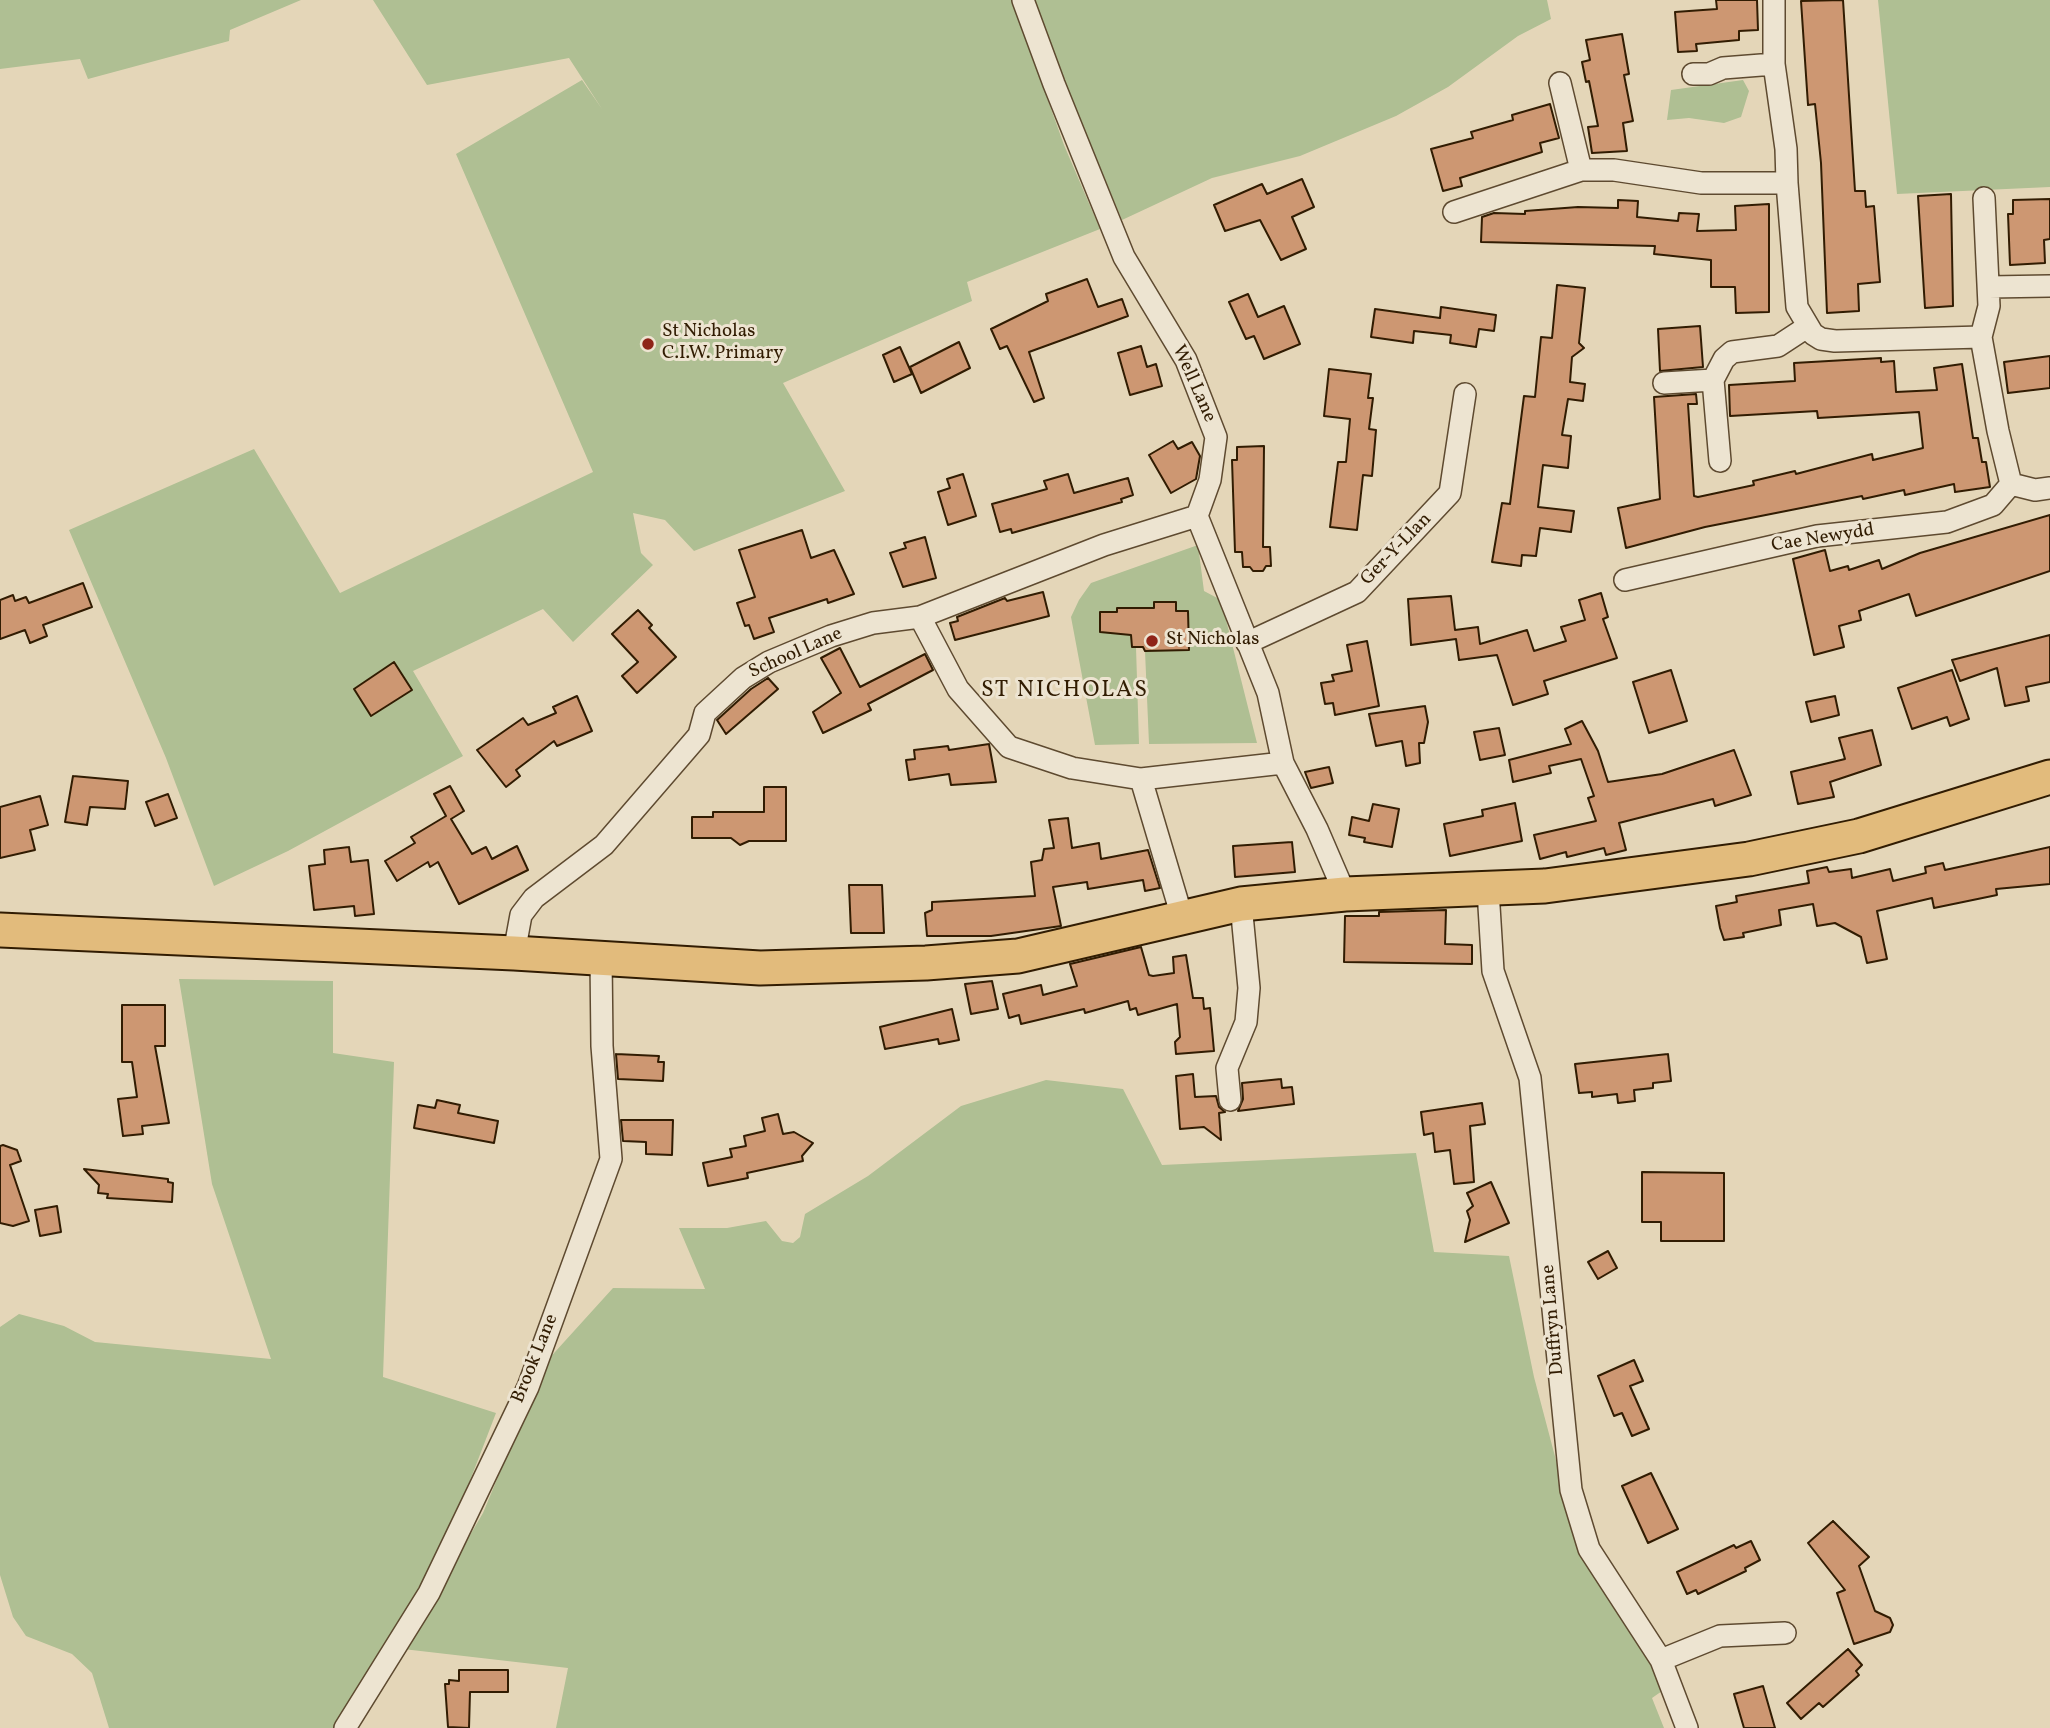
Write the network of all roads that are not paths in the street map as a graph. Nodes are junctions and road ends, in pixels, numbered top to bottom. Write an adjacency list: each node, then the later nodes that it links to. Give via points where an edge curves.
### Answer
1 (1024, 0): 20 (street, Well Lane, via 1124,257 1186,360 1216,437 1210,480)
2 (1774, 0): 3 (street)
3 (1773, 64): 4 (street); 7 (street)
4 (1692, 75)
5 (1560, 83): 6 (street)
6 (1581, 170): 7 (street, via 1614,170 1701,183); 9 (street)
7 (1787, 183): 12 (street, via 1797,307)
8 (1984, 198): 11 (street)
9 (1454, 212)
10 (2050, 286): 11 (street)
11 (1989, 287): 13 (street)
12 (1807, 327): 13 (street, via 1821,339 1835,341); 14 (street, via 1770,349 1732,352)
13 (1982, 337): 18 (street)
14 (1713, 380): 15 (street); 17 (street)
15 (1664, 383)
16 (1465, 394): 23 (street, Ger-Y-Llan, via 1450,493 1357,592)
17 (1720, 461)
18 (2011, 484): 19 (street, via 2035,490); 21 (street, Cae Newydd, via 1993,505 1947,522 1817,536)
19 (2050, 488)
20 (1197, 516): 22 (street, School Lane, via 1104,545); 23 (street)
21 (1625, 580)
22 (919, 617): 26 (street, via 958,689 1010,747 1072,768); 32 (street, School Lane, via 873,622 831,636 743,678 705,713 699,735 604,845 534,898 521,915)
23 (1247, 643): 24 (street, via 1268,693)
24 (1283, 763): 26 (street); 28 (street)
25 (2050, 777): 27 (main road, via 1881,830 1796,851 1666,872)
26 (1141, 779): 30 (street)
27 (1488, 890): 28 (main road); 36 (street, Duffryn Lane, via 1493,971 1530,1078 1571,1490 1589,1549)
28 (1345, 894): 29 (main road)
29 (1241, 904): 30 (main road); 34 (street, via 1249,988 1246,1022 1227,1068)
30 (1182, 916): 33 (main road, via 1018,956 926,963 761,968)
31 (0, 930): 32 (main road)
32 (514, 953): 33 (main road)
33 (601, 958): 37 (street, Brook Lane, via 611,1159 527,1387 429,1593)
34 (1230, 1100)
35 (1785, 1633): 36 (street, via 1720,1636)
36 (1661, 1660): 38 (street, Duffryn Lane)
37 (345, 1728)
38 (1687, 1728)

